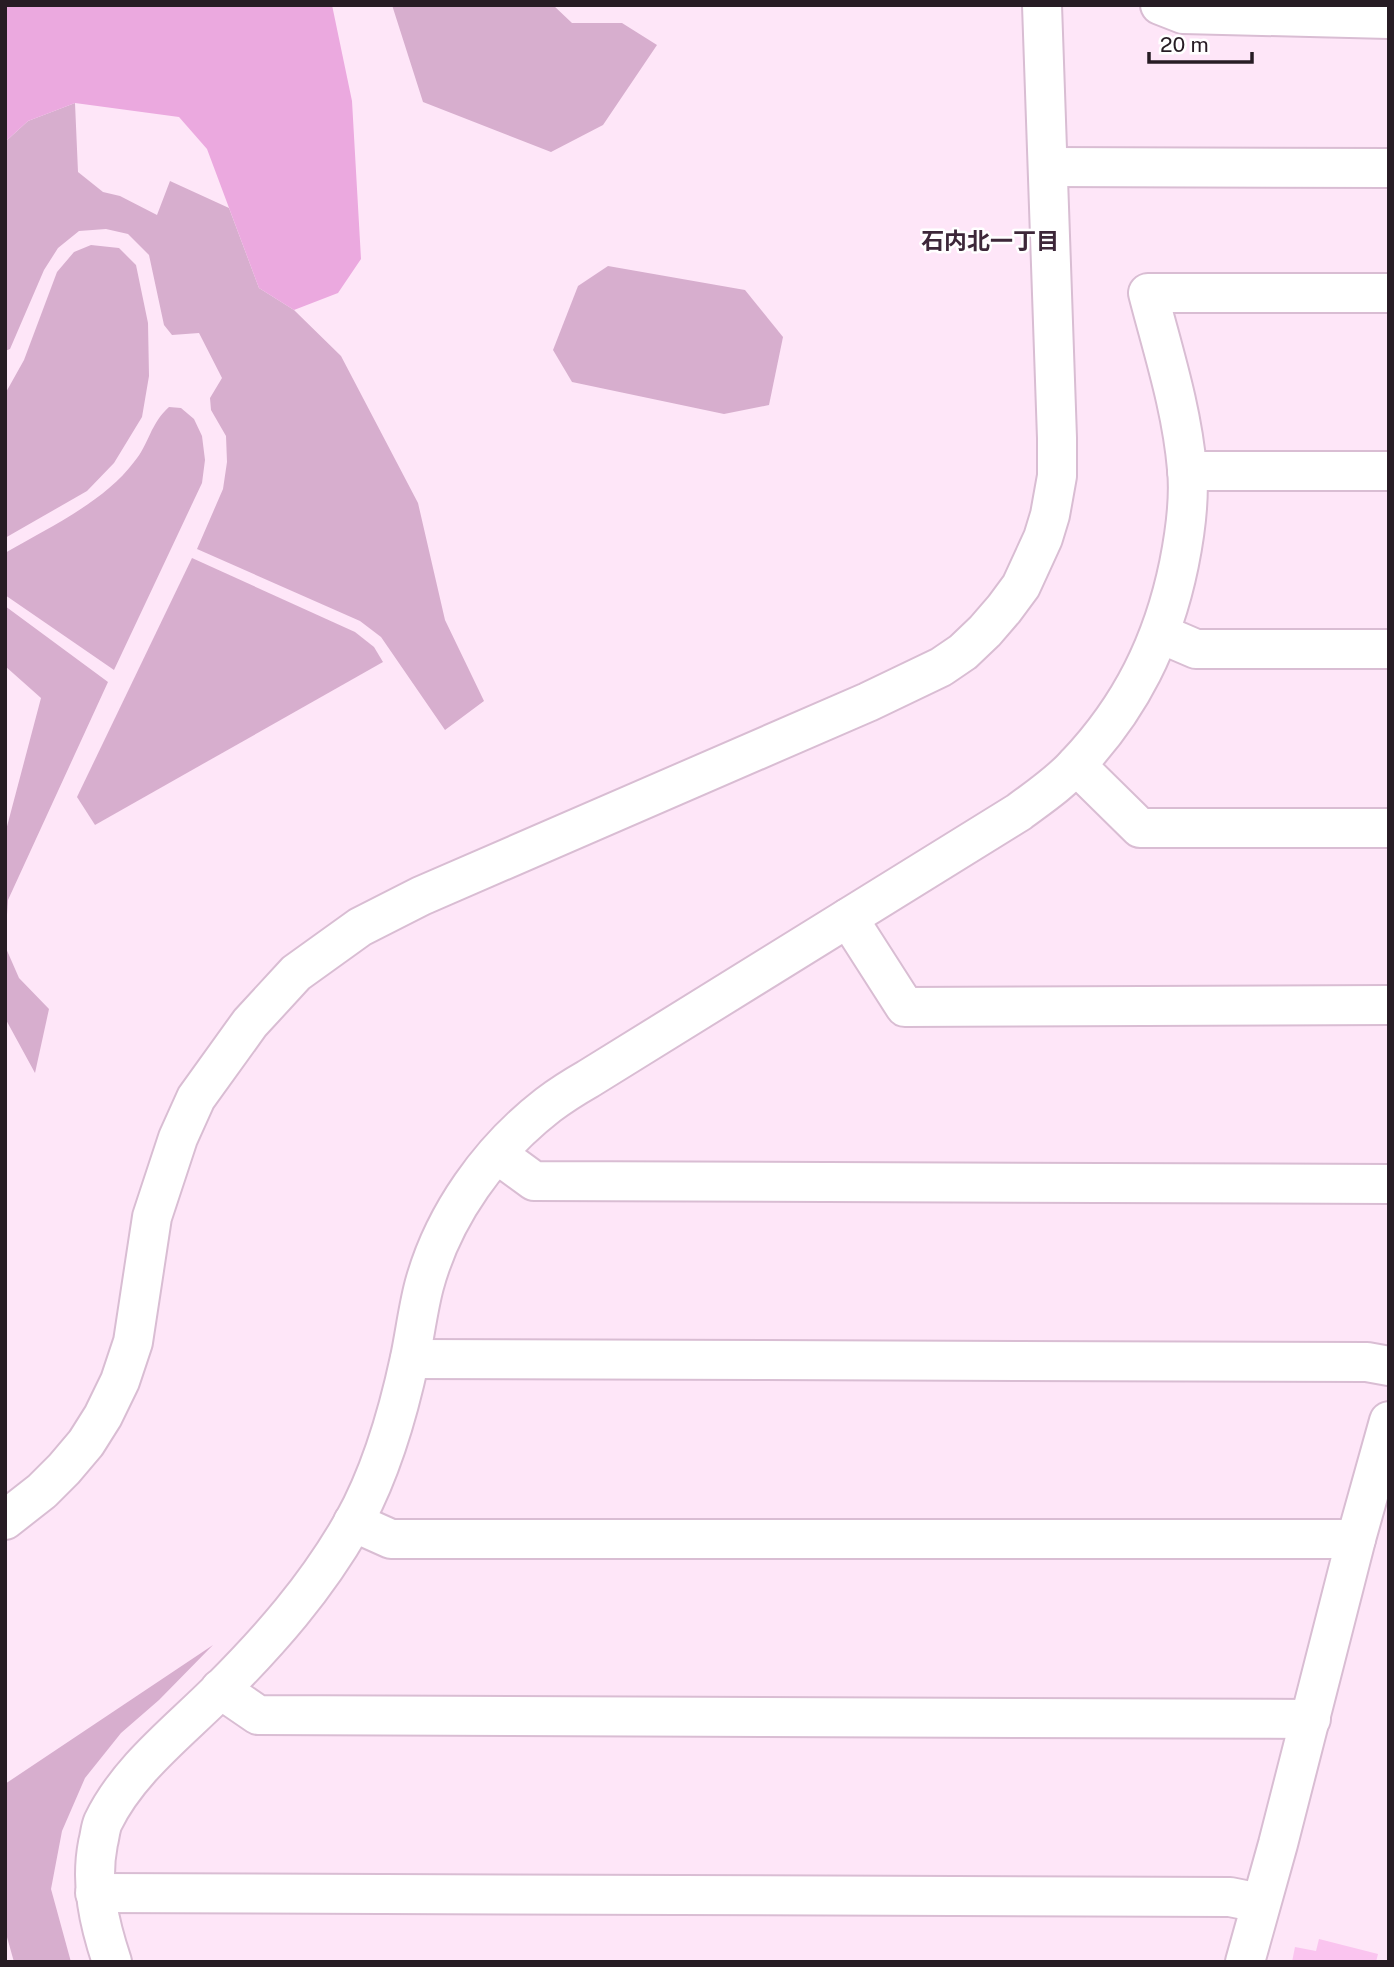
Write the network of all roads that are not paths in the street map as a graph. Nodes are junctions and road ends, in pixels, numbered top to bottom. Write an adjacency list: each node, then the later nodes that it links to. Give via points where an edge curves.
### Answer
1 (1042, 5): 4 (street)
2 (1160, 5): 3 (street, via 1183,14)
3 (1389, 19)
4 (1048, 167): 5 (street); 20 (street, via 1057,476 1043,538 1021,586 1004,609 963,652 918,680 421,896 360,927 296,974 234,1044 196,1098 178,1138 152,1217 133,1342 103,1416 64,1469)
5 (1389, 168)
6 (1389, 293): 7 (street, via 1148,293 1172,383)
7 (1187, 471): 8 (street); 9 (street, via 1185,532)
8 (1389, 471)
9 (1161, 634): 10 (street, via 1196,649); 11 (street, via 1125,703)
10 (1389, 649)
11 (1076, 765): 12 (street, via 1140,828); 13 (street, via 1019,812)
12 (1389, 828)
13 (848, 918): 14 (street, via 905,1007); 15 (street, via 548,1105)
14 (1389, 1005)
15 (497, 1154): 16 (street, via 534,1181); 17 (street, via 466,1194 442,1238 425,1285)
16 (1389, 1184)
17 (410, 1359): 18 (street, via 1367,1362); 21 (street, via 382,1454)
18 (1389, 1366)
19 (1388, 1430): 22 (street)
20 (5, 1520)
21 (353, 1522): 22 (street, via 391,1538); 23 (street, via 270,1640)
22 (1356, 1539): 24 (street)
23 (220, 1689): 24 (street, via 258,1715); 25 (street, via 121,1791 102,1825)
24 (1311, 1719): 26 (street)
25 (95, 1892): 26 (street, via 1230,1897); 27 (street)
26 (1260, 1903): 28 (street)
27 (112, 1962)
28 (1245, 1962)

